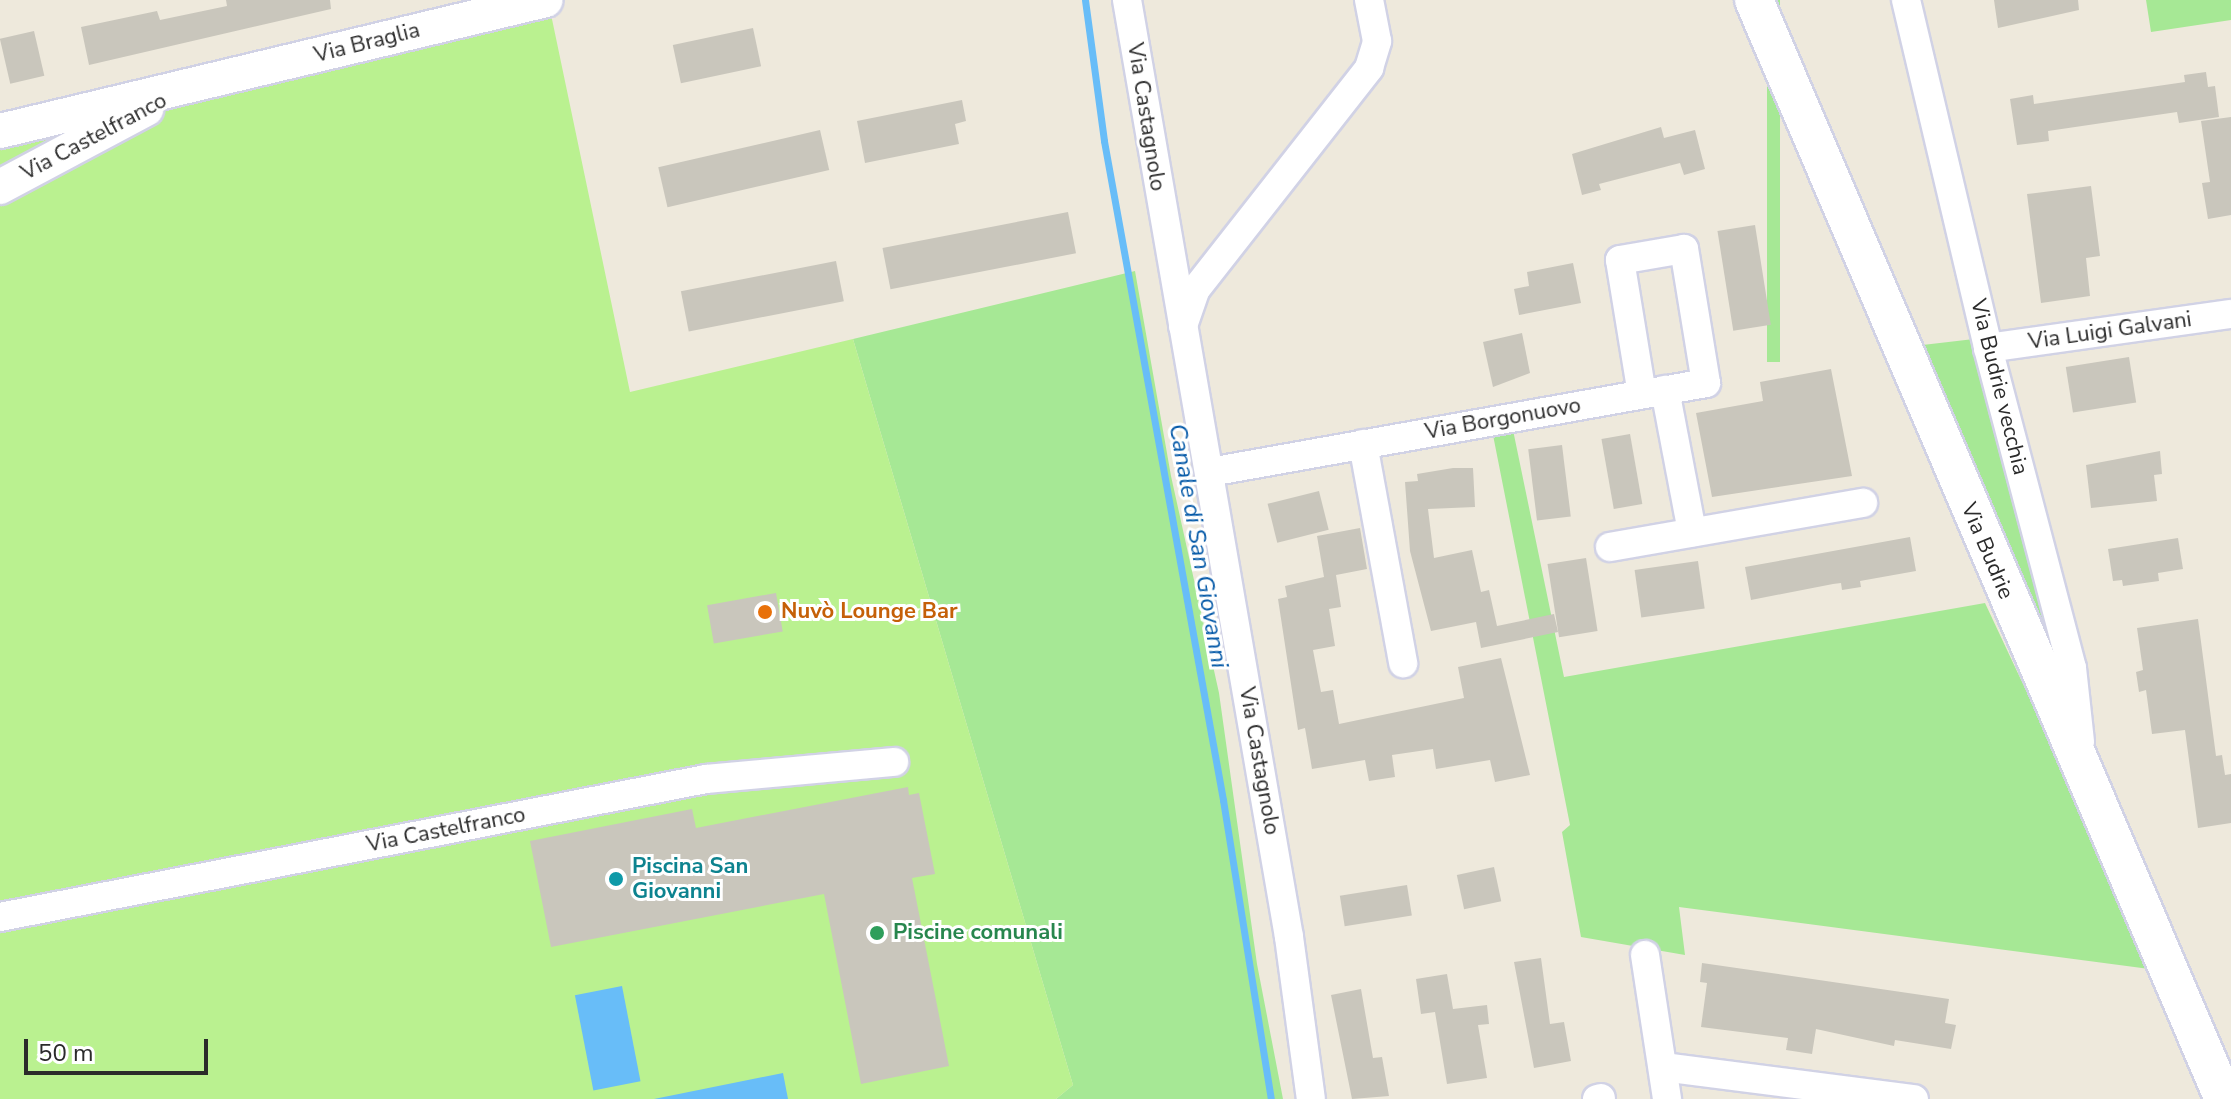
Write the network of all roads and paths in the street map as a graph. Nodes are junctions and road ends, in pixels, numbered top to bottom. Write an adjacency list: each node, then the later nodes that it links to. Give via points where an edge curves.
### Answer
1 (546, 0): 6 (street, Via Braglia)
2 (1127, 0): 10 (street, Via Castagnolo)
3 (1369, 0): 11 (street, via 1377,41 1369,68)
4 (1754, 0): 23 (main road, Via Budrie)
5 (1906, 0): 14 (street, Via Budrie vecchia)
6 (189, 87): 7 (street, Via Braglia); 8 (street, Via Braglia, via 85,123); 9 (street, Via Castelfranco)
7 (0, 131)
8 (0, 168)
9 (0, 187)
10 (1166, 234): 11 (street, via 1181,255 1191,259); 13 (street, Via Castagnolo)
11 (1232, 240): 13 (street, via 1196,289)
12 (2231, 314): 14 (street, Via Luigi Galvani)
13 (1181, 330): 17 (street, Via Castagnolo)
14 (1988, 348): 23 (street, Via Budrie vecchia, via 2072,668)
15 (1653, 392): 15 (street, via 1706,383 1684,249 1620,260); 16 (street, Via Borgonuovo); 19 (street)
16 (1363, 444): 17 (street, Via Borgonuovo); 21 (street)
17 (1210, 472): 27 (street, Via Castagnolo)
18 (1863, 503): 19 (street)
19 (1692, 532): 20 (street)
20 (1610, 547)
21 (1403, 663)
22 (894, 762): 24 (street, Via Castelfranco, via 706,779)
23 (2083, 775): 30 (main road, Via Budrie)
24 (0, 917)
25 (1645, 955): 26 (street)
26 (1663, 1067): 28 (street); 29 (street)
27 (1311, 1099)
28 (1667, 1099)
29 (1914, 1099)
30 (2224, 1099)

